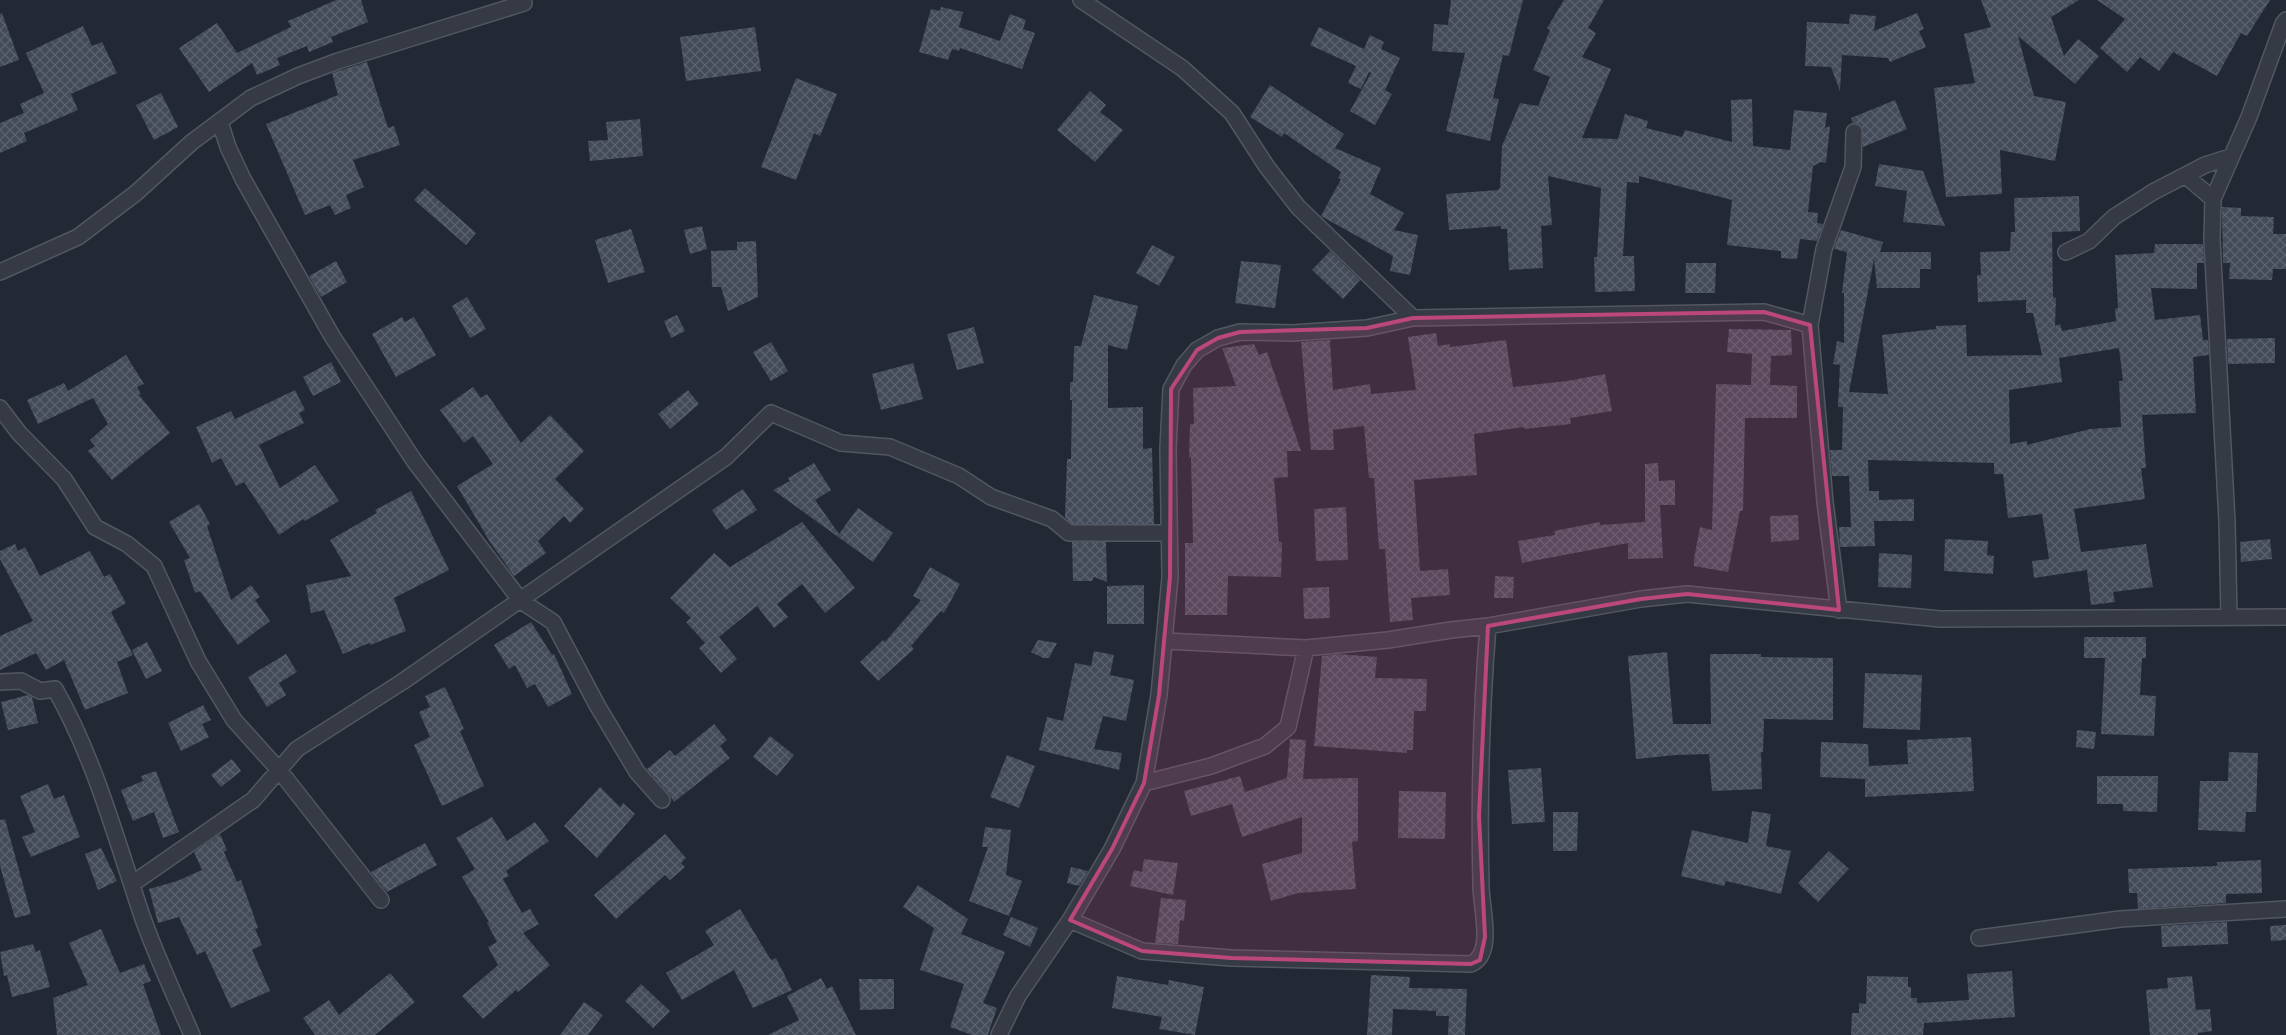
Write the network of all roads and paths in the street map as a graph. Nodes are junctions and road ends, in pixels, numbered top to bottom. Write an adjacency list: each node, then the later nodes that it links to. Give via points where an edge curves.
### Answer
1 (1081, 0): 11 (street, via 1182,68 1232,113 1298,207)
2 (528, 1): 4 (street, via 298,76 250,98)
3 (2286, 20): 6 (street)
4 (220, 122): 10 (street, via 78,237); 15 (street, via 243,179 332,336 415,462)
5 (1854, 132): 12 (street, via 1853,167 1824,249)
6 (2230, 158): 7 (street, via 2205,165); 8 (street)
7 (2186, 176): 8 (street); 9 (street, via 2153,192 2114,217 2089,241)
8 (2213, 199): 17 (street, via 2212,240)
9 (2066, 252)
10 (0, 272)
11 (1413, 318): 12 (street, via 1764,312); 14 (street, via 1367,328 1292,333 1240,332 1218,338 1197,350 1171,389)
12 (1810, 325): 16 (street, via 1824,492)
13 (0, 408): 23 (street, via 19,433 64,479 95,526 127,544 154,566 198,661 234,720)
14 (1169, 532): 15 (street, via 1069,533 1052,519 991,497 958,476 890,447 841,443 771,413 726,457); 20 (street, via 1170,577)
15 (521, 601): 23 (street, via 297,750); 25 (street, via 553,622 627,756)
16 (1839, 610): 17 (street, via 1940,619); 19 (street, via 1687,594 1642,598)
17 (2229, 617): 18 (street)
18 (2286, 617)
19 (1488, 626): 21 (street); 29 (street, via 1479,816 1485,937 1480,960 1471,964 1231,958 1142,951)
20 (1165, 641): 21 (street); 24 (street)
21 (1306, 648): 24 (street, via 1288,728 1265,746 1211,766)
22 (0, 682): 26 (street, via 21,681 40,691 55,689 70,716 100,790)
23 (279, 770): 26 (street, via 253,800); 27 (street)
24 (1144, 783): 29 (street, via 1112,849)
25 (662, 800)
26 (132, 884): 31 (street, via 159,959)
27 (381, 900)
28 (2286, 909): 30 (street, via 2120,919)
29 (1070, 920): 32 (street, via 1018,996)
30 (1979, 938)
31 (192, 1035)
32 (999, 1035)

